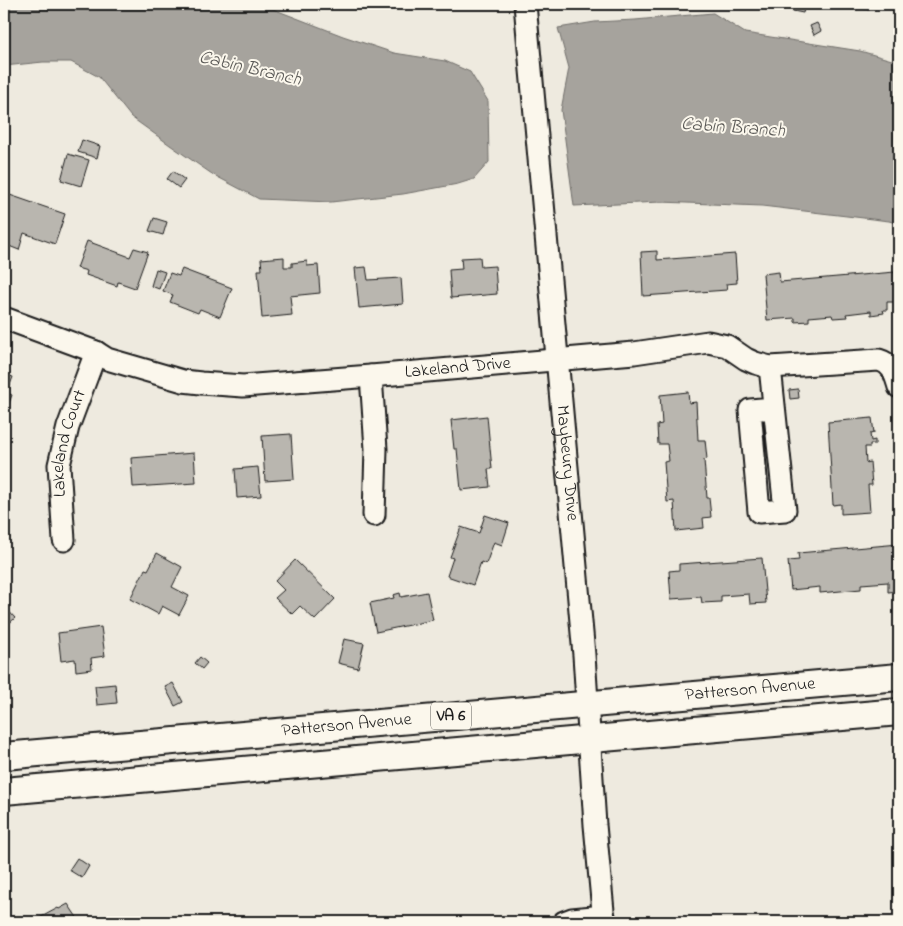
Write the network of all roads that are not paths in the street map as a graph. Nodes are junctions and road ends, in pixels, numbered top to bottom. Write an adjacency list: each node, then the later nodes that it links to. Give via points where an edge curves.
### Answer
1 (525, 4): 4 (street, Maybeury Drive)
2 (4, 318): 3 (street, Lakeland Drive)
3 (96, 352): 6 (street, Lakeland Drive, via 107,359 202,384 242,386); 10 (street, Lakeland Court, via 68,427 59,465)
4 (556, 359): 5 (street, Lakeland Drive, via 634,353 708,342 727,346 755,364); 6 (street, Lakeland Drive); 12 (street, Maybeury Drive)
5 (770, 367): 7 (street, Lakeland Drive, via 879,360 894,370); 8 (street)
6 (371, 376): 9 (street, via 376,448)
7 (899, 387)
8 (774, 408)
9 (374, 515)
10 (64, 540)
11 (899, 677): 12 (main road, Patterson Avenue / VA 6)
12 (586, 704): 14 (street, Maybeury Drive); 15 (main road, Patterson Avenue / VA 6)
13 (899, 712): 14 (main road, Patterson Avenue / VA 6)
14 (589, 739): 16 (main road, Patterson Avenue / VA 6); 17 (street, Maybeury Drive)
15 (4, 756)
16 (4, 791)
17 (604, 919): 18 (street)
18 (564, 922)

